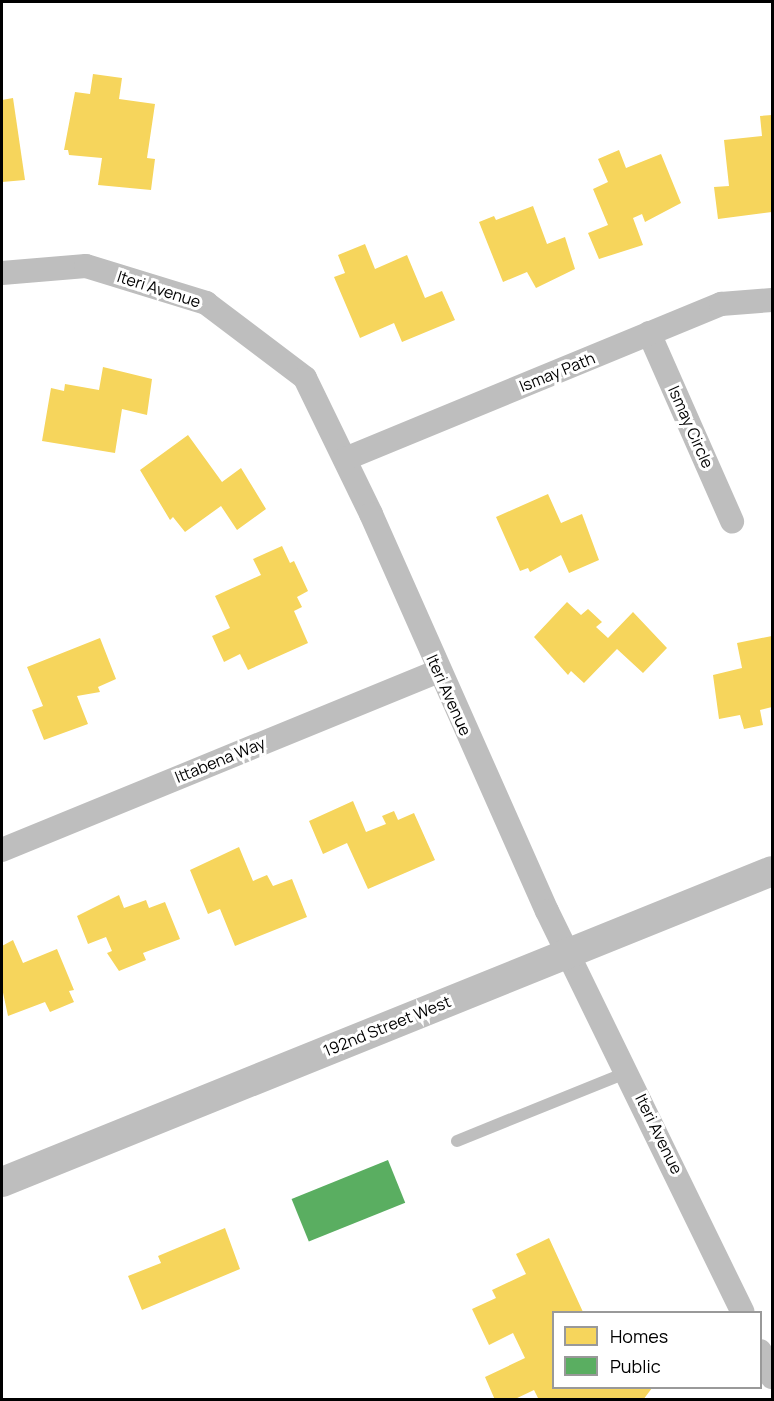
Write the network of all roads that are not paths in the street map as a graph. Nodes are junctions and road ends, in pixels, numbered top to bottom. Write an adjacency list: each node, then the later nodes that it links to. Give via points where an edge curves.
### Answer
1 (2, 273): 4 (street, Iteri Avenue, via 86,266 206,303 305,378)
2 (772, 300): 3 (street, Ismay Path, via 721,304)
3 (649, 333): 4 (street, Ismay Path); 5 (street, Ismay Circle)
4 (345, 459): 6 (street, Iteri Avenue)
5 (732, 521)
6 (438, 671): 7 (street, Ittabena Way); 9 (street, Iteri Avenue)
7 (2, 850)
8 (772, 871): 9 (street, 192nd Street West)
9 (569, 953): 10 (street, Iteri Avenue); 12 (street, 192nd Street West)
10 (629, 1072): 11 (lane); 13 (street, Iteri Avenue)
11 (457, 1141)
12 (2, 1182)
13 (743, 1311)
14 (762, 1355): 15 (street)
15 (772, 1377)

